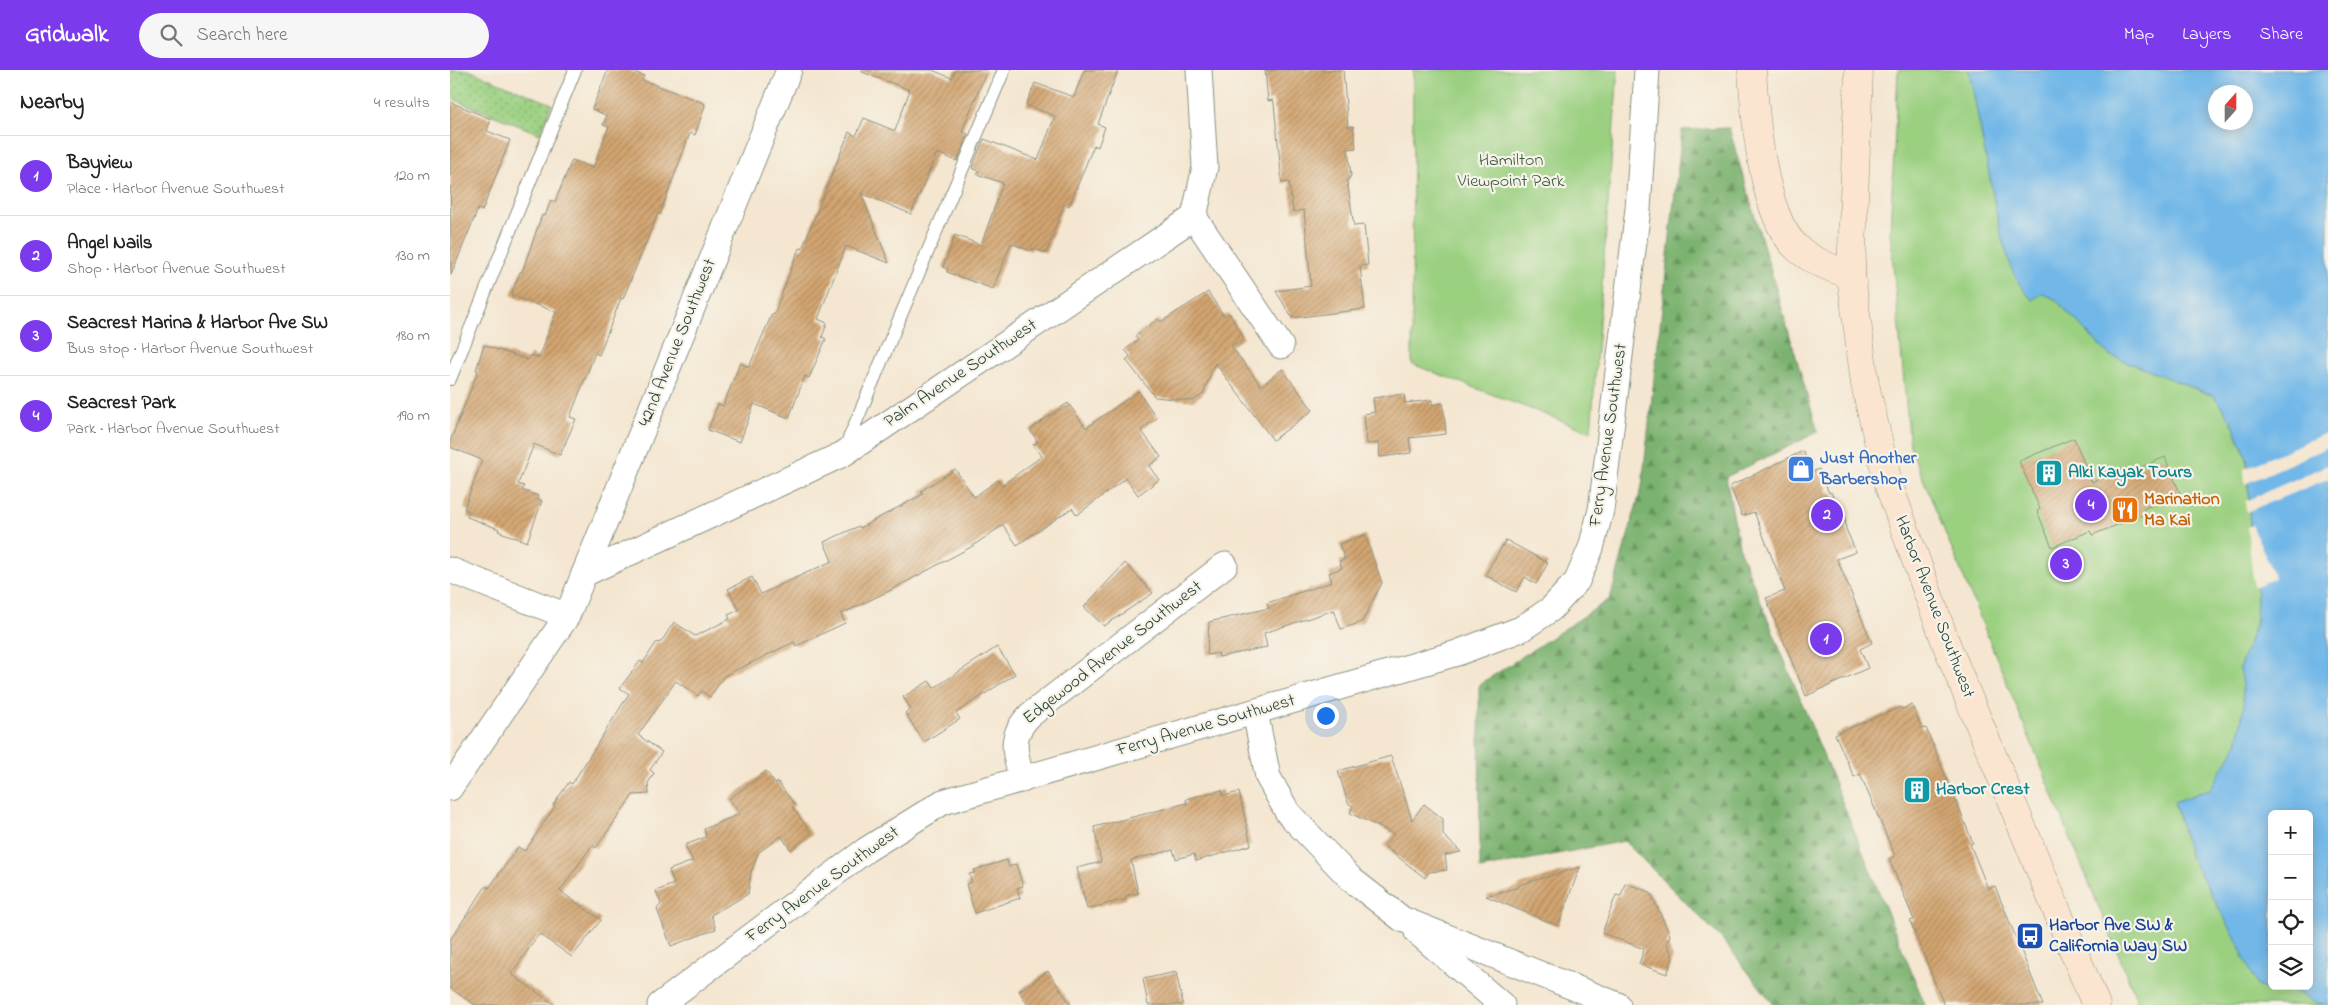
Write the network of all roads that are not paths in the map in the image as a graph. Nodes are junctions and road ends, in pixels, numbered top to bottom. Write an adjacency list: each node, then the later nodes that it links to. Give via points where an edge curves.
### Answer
1 (575, 70): 11 (lane)
2 (790, 70): 15 (street, 42nd Avenue Southwest)
3 (1004, 70): 12 (lane)
4 (1199, 70): 8 (street, via 1205,167)
5 (1647, 70): 17 (street, Ferry Avenue Southwest, via 1638,209 1601,510 1578,581 1551,610 1521,629 1456,653)
6 (1752, 70): 9 (main road, via 1754,106 1772,204 1796,247 1831,270)
7 (1859, 70): 9 (main road, Harbor Avenue Southwest)
8 (1194, 217): 10 (street); 12 (street, Palm Avenue Southwest)
9 (1851, 275): 24 (main road, Harbor Avenue Southwest, via 1865,384 1891,492 1947,646)
10 (1281, 346)
11 (450, 379)
12 (843, 454): 15 (street, Palm Avenue Southwest)
13 (1225, 565): 18 (street, Edgewood Avenue Southwest, via 1020,725 1014,748)
14 (450, 570): 16 (street)
15 (584, 574): 16 (street, 42nd Avenue Southwest)
16 (567, 616): 19 (street)
17 (1255, 712): 18 (street, Ferry Avenue Southwest); 20 (street, via 1268,777 1288,813 1352,880)
18 (1022, 780): 21 (street, Ferry Avenue Southwest, via 943,802 866,850)
19 (450, 788)
20 (1402, 919): 22 (street); 23 (street)
21 (660, 1005)
22 (1502, 1005)
23 (1618, 1005)
24 (2096, 1005)

